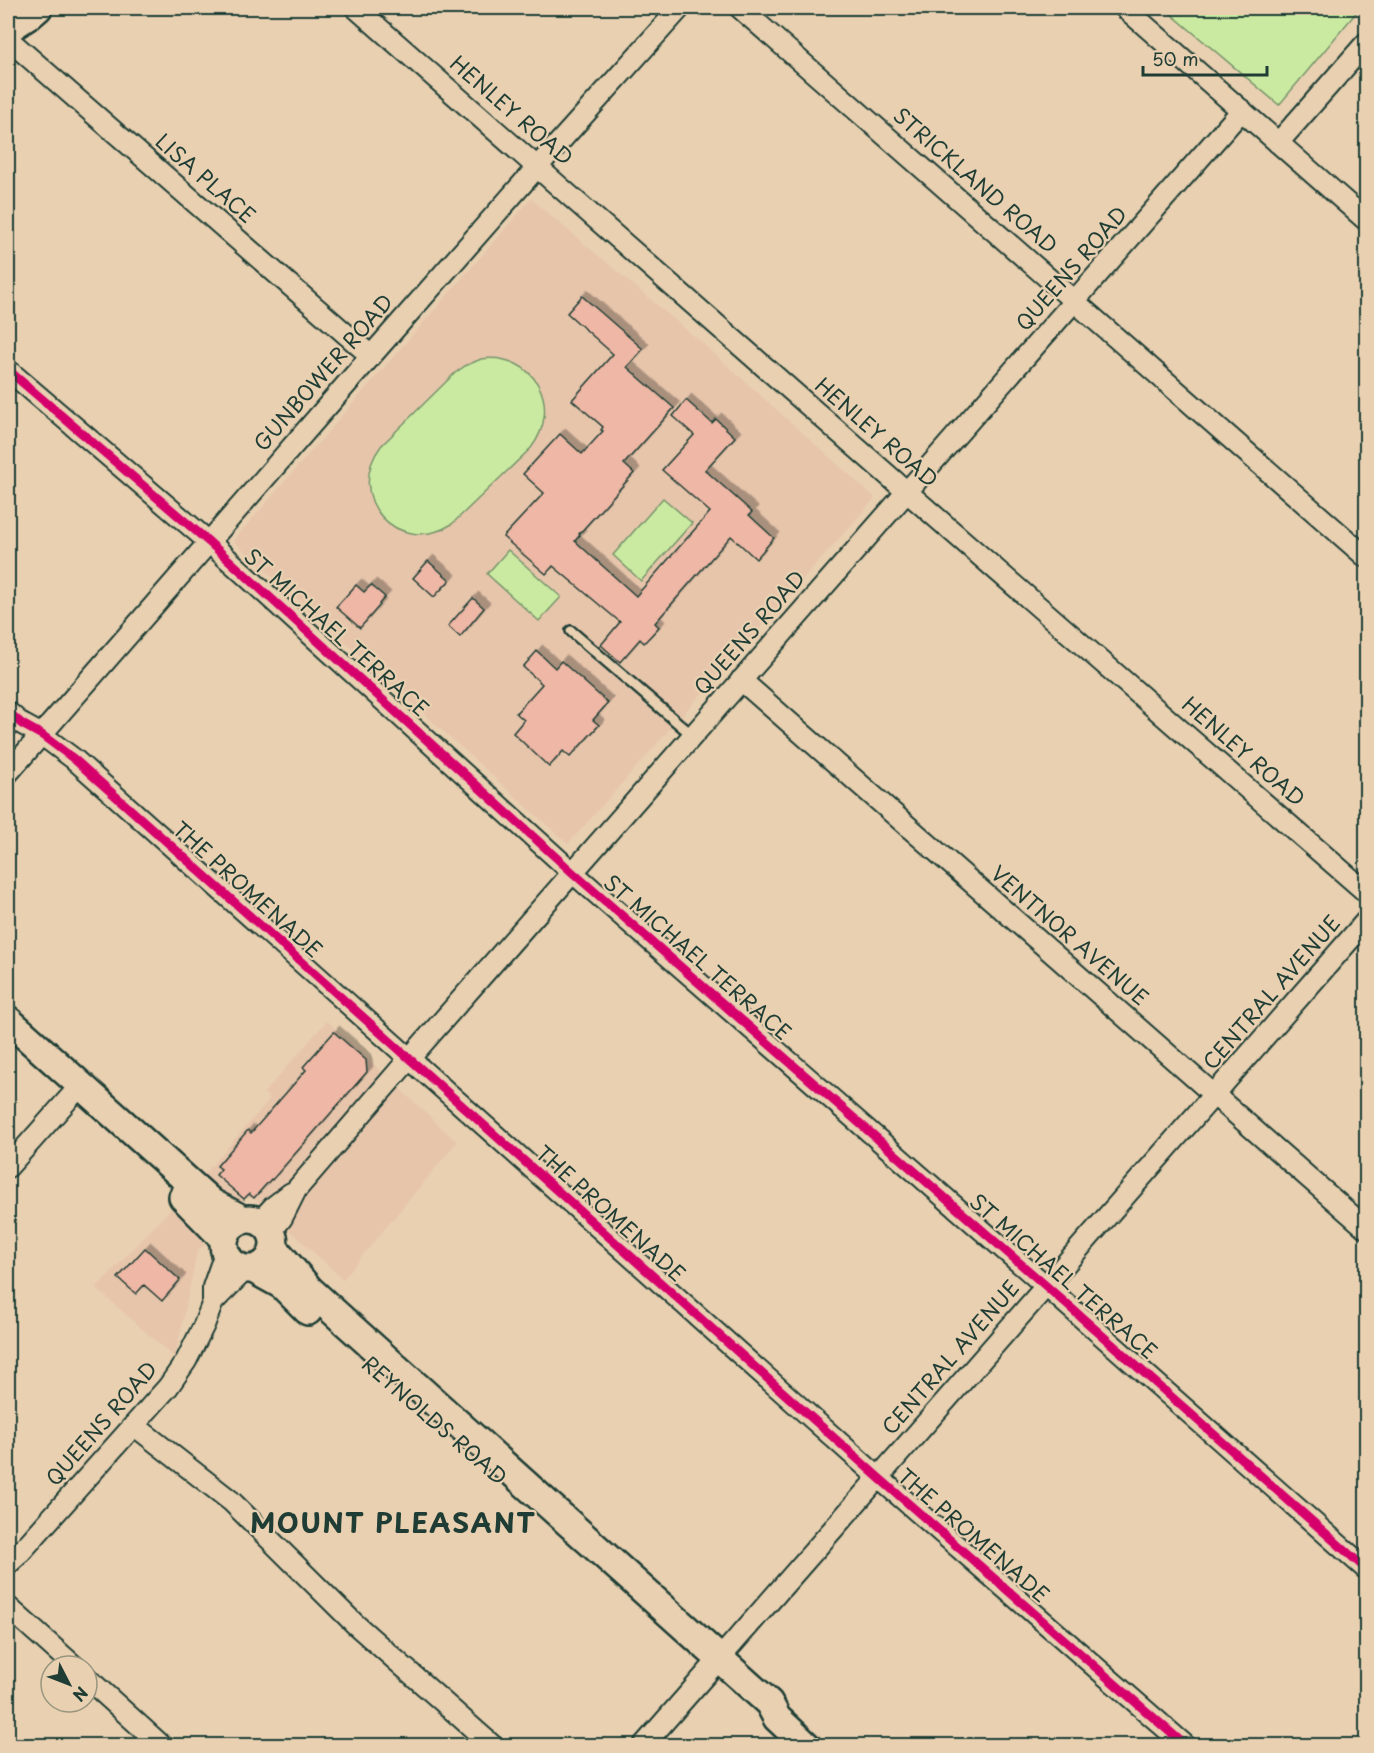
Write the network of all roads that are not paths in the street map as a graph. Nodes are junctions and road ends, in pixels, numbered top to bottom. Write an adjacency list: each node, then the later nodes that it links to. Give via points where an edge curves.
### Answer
1 (20, 8): 7 (main road)
2 (38, 8): 7 (main road)
3 (356, 8): 12 (street, HENLEY ROAD)
4 (680, 8): 12 (street, GUNBOWER ROAD)
5 (740, 8): 14 (street, STRICKLAND ROAD)
6 (1125, 8): 10 (street)
7 (8, 27)
8 (8, 39): 15 (street, LISA PLACE)
9 (1366, 43): 11 (street)
10 (1242, 110): 11 (street); 14 (street, QUEENS ROAD)
11 (1278, 143): 13 (street)
12 (537, 166): 15 (street, GUNBOWER ROAD); 17 (street, HENLEY ROAD)
13 (1366, 220)
14 (1076, 301): 17 (street, QUEENS ROAD); 19 (street, STRICKLAND ROAD)
15 (371, 356): 18 (street, GUNBOWER ROAD)
16 (8, 370): 18 (street, ST MICHAEL TERRACE)
17 (907, 492): 21 (street, QUEENS ROAD); 27 (street, HENLEY ROAD)
18 (209, 542): 23 (street, GUNBOWER ROAD); 26 (street, ST MICHAEL TERRACE)
19 (1366, 557)
20 (571, 631): 24 (lane)
21 (741, 680): 24 (street, QUEENS ROAD); 34 (street, VENTNOR AVENUE)
22 (8, 712): 23 (street, THE PROMENADE)
23 (42, 735): 25 (street, GUNBOWER ROAD); 32 (street, THE PROMENADE, via 74,759)
24 (692, 735): 26 (street, QUEENS ROAD)
25 (8, 773)
26 (572, 872): 32 (street, QUEENS ROAD); 39 (street, ST MICHAEL TERRACE)
27 (1366, 892)
28 (1366, 921): 34 (street, CENTRAL AVENUE)
29 (8, 1020): 31 (main road, REYNOLDS ROAD)
30 (8, 1038): 31 (main road, REYNOLDS ROAD)
31 (38, 1056): 33 (main road, REYNOLDS ROAD)
32 (409, 1059): 37 (street, QUEENS ROAD, via 296,1190 282,1218); 42 (street, THE PROMENADE)
33 (77, 1090): 35 (street); 37 (main road, REYNOLDS ROAD, via 212,1203); 38 (main road, REYNOLDS ROAD, via 196,1209)
34 (1214, 1095): 36 (street, VENTNOR AVENUE); 39 (street, CENTRAL AVENUE)
35 (8, 1167)
36 (1366, 1228)
37 (262, 1230): 38 (main road, via 267,1262); 38 (main road, via 231,1227); 40 (main road, REYNOLDS ROAD)
38 (237, 1258): 40 (main road, REYNOLDS ROAD); 41 (street, QUEENS ROAD, via 186,1361)
39 (1046, 1286): 42 (street, CENTRAL AVENUE); 44 (street, ST MICHAEL TERRACE)
40 (327, 1317): 47 (main road, REYNOLDS ROAD)
41 (135, 1426): 43 (street, QUEENS ROAD); 50 (street, via 231,1501 355,1623)
42 (879, 1478): 47 (street, CENTRAL AVENUE); 53 (street, THE PROMENADE)
43 (8, 1564)
44 (1366, 1569)
45 (8, 1607): 46 (street)
46 (61, 1654)
47 (715, 1664): 51 (street, CENTRAL AVENUE); 52 (main road, REYNOLDS ROAD, via 769,1703 777,1718)
48 (99, 1689): 49 (street)
49 (162, 1746)
50 (493, 1746)
51 (643, 1746)
52 (807, 1746)
53 (1186, 1746)

